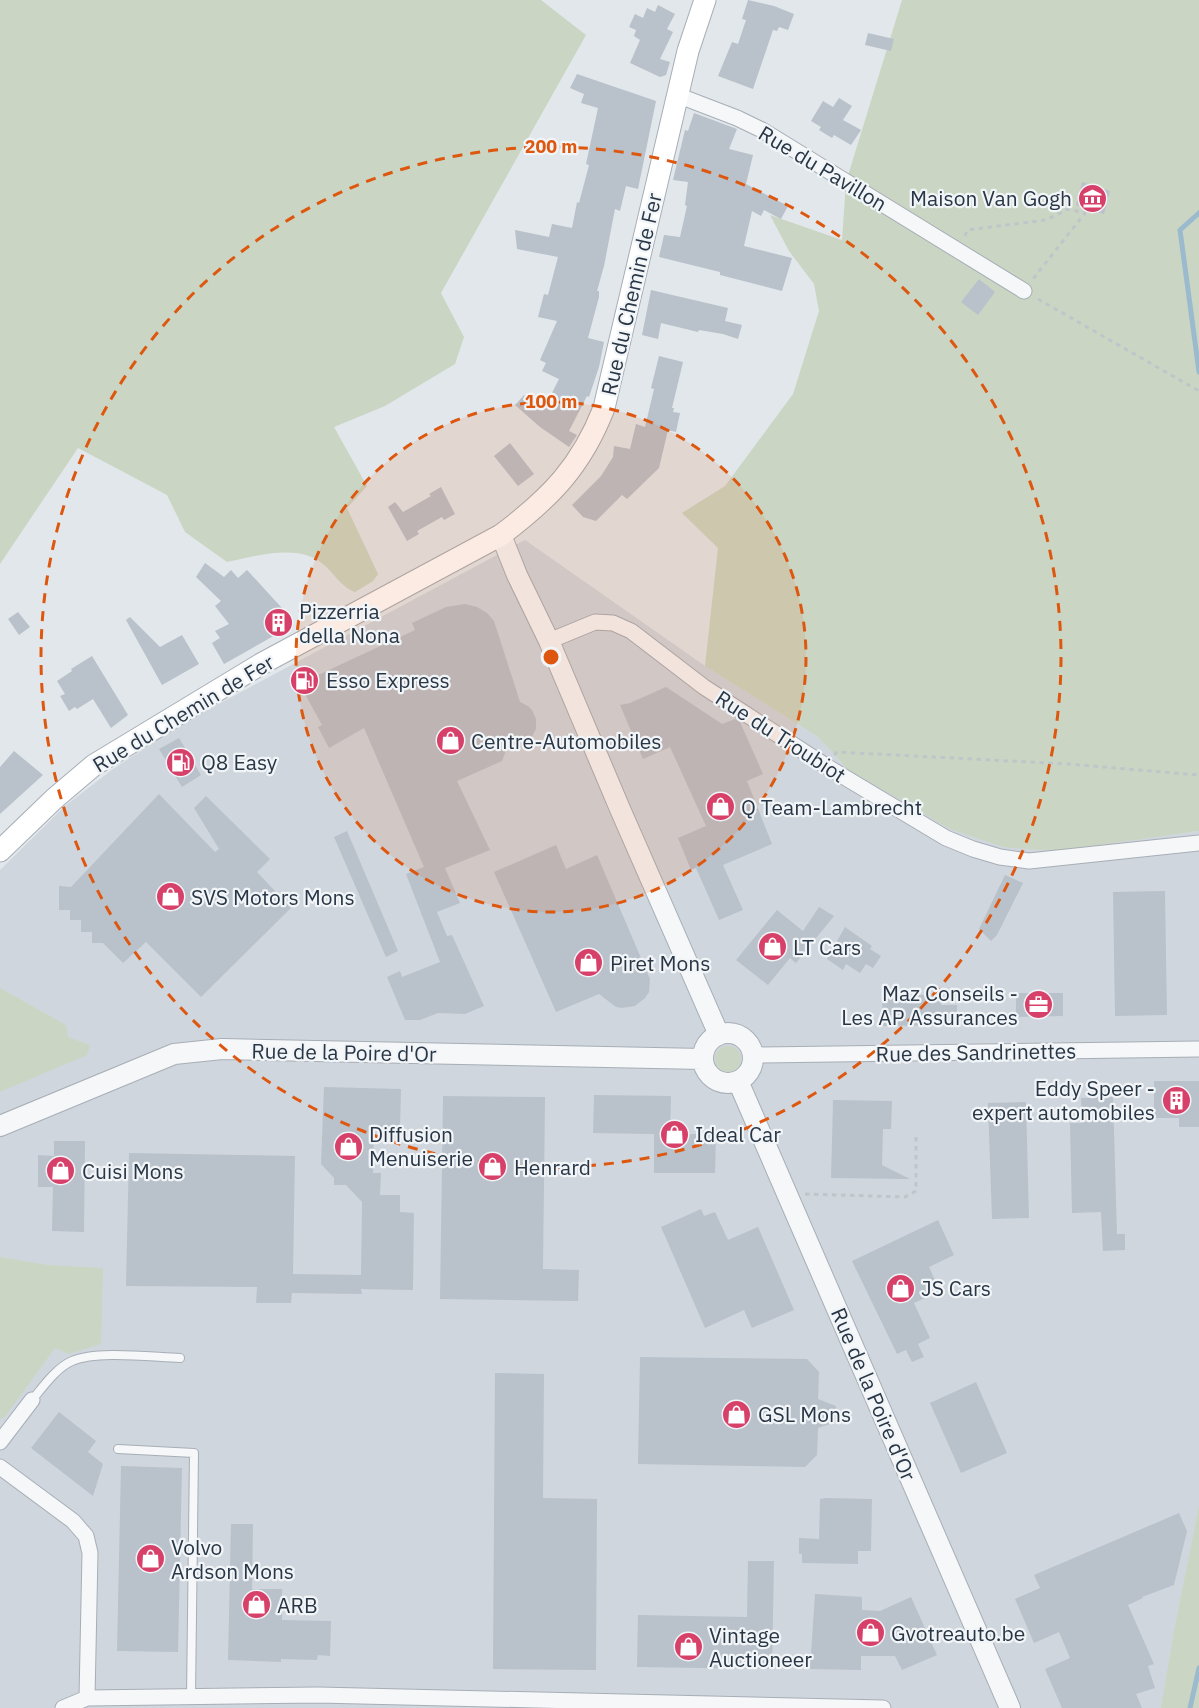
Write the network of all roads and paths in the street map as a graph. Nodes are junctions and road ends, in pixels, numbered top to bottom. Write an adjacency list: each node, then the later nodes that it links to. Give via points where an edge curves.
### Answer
1 (705, 0): 2 (main road, Rue du Chemin de Fer)
2 (678, 95): 3 (street, Rue du Pavillon, via 762,130); 6 (main road, Rue du Chemin de Fer, via 597,426 566,477)
3 (961, 252): 4 (street, Rue du Pavillon); 4 (path, via 967,230 1046,220 1068,209 1085,213)
4 (1024, 291): 5 (path)
5 (1199, 392)
6 (501, 535): 7 (street); 11 (main road, Rue du Chemin de Fer, via 261,664 94,765)
7 (549, 641): 8 (street, Rue du Troubiot, via 595,622 614,623 632,631 704,687); 12 (street)
8 (826, 766): 9 (path, via 837,752); 10 (street, Rue du Troubiot, via 946,838 1000,857 1029,861)
9 (1199, 775)
10 (1199, 843)
11 (0, 851)
12 (719, 1035): 14 (street, via 741,1037); 15 (street, via 707,1044)
13 (1199, 1049): 14 (street, Rue des Sandrinettes)
14 (753, 1055): 16 (street, via 750,1070)
15 (703, 1059): 16 (street, via 715,1079); 17 (street, Rue de la Poire d'Or, via 222,1049 174,1054)
16 (738, 1081): 19 (street, Rue de la Poire d'Or)
17 (0, 1126)
18 (916, 1137): 19 (path, via 916,1191 905,1197)
19 (788, 1194): 29 (street, Rue de la Poire d'Or)
20 (180, 1358): 21 (lane, via 93,1355 71,1361)
21 (32, 1400): 22 (street)
22 (0, 1442)
23 (118, 1449): 25 (lane, via 194,1454)
24 (0, 1467): 26 (street, via 73,1521 86,1536 90,1553)
25 (191, 1697): 26 (street); 28 (street, via 318,1695)
26 (87, 1698): 27 (street)
27 (63, 1708)
28 (883, 1708)
29 (1010, 1708)

